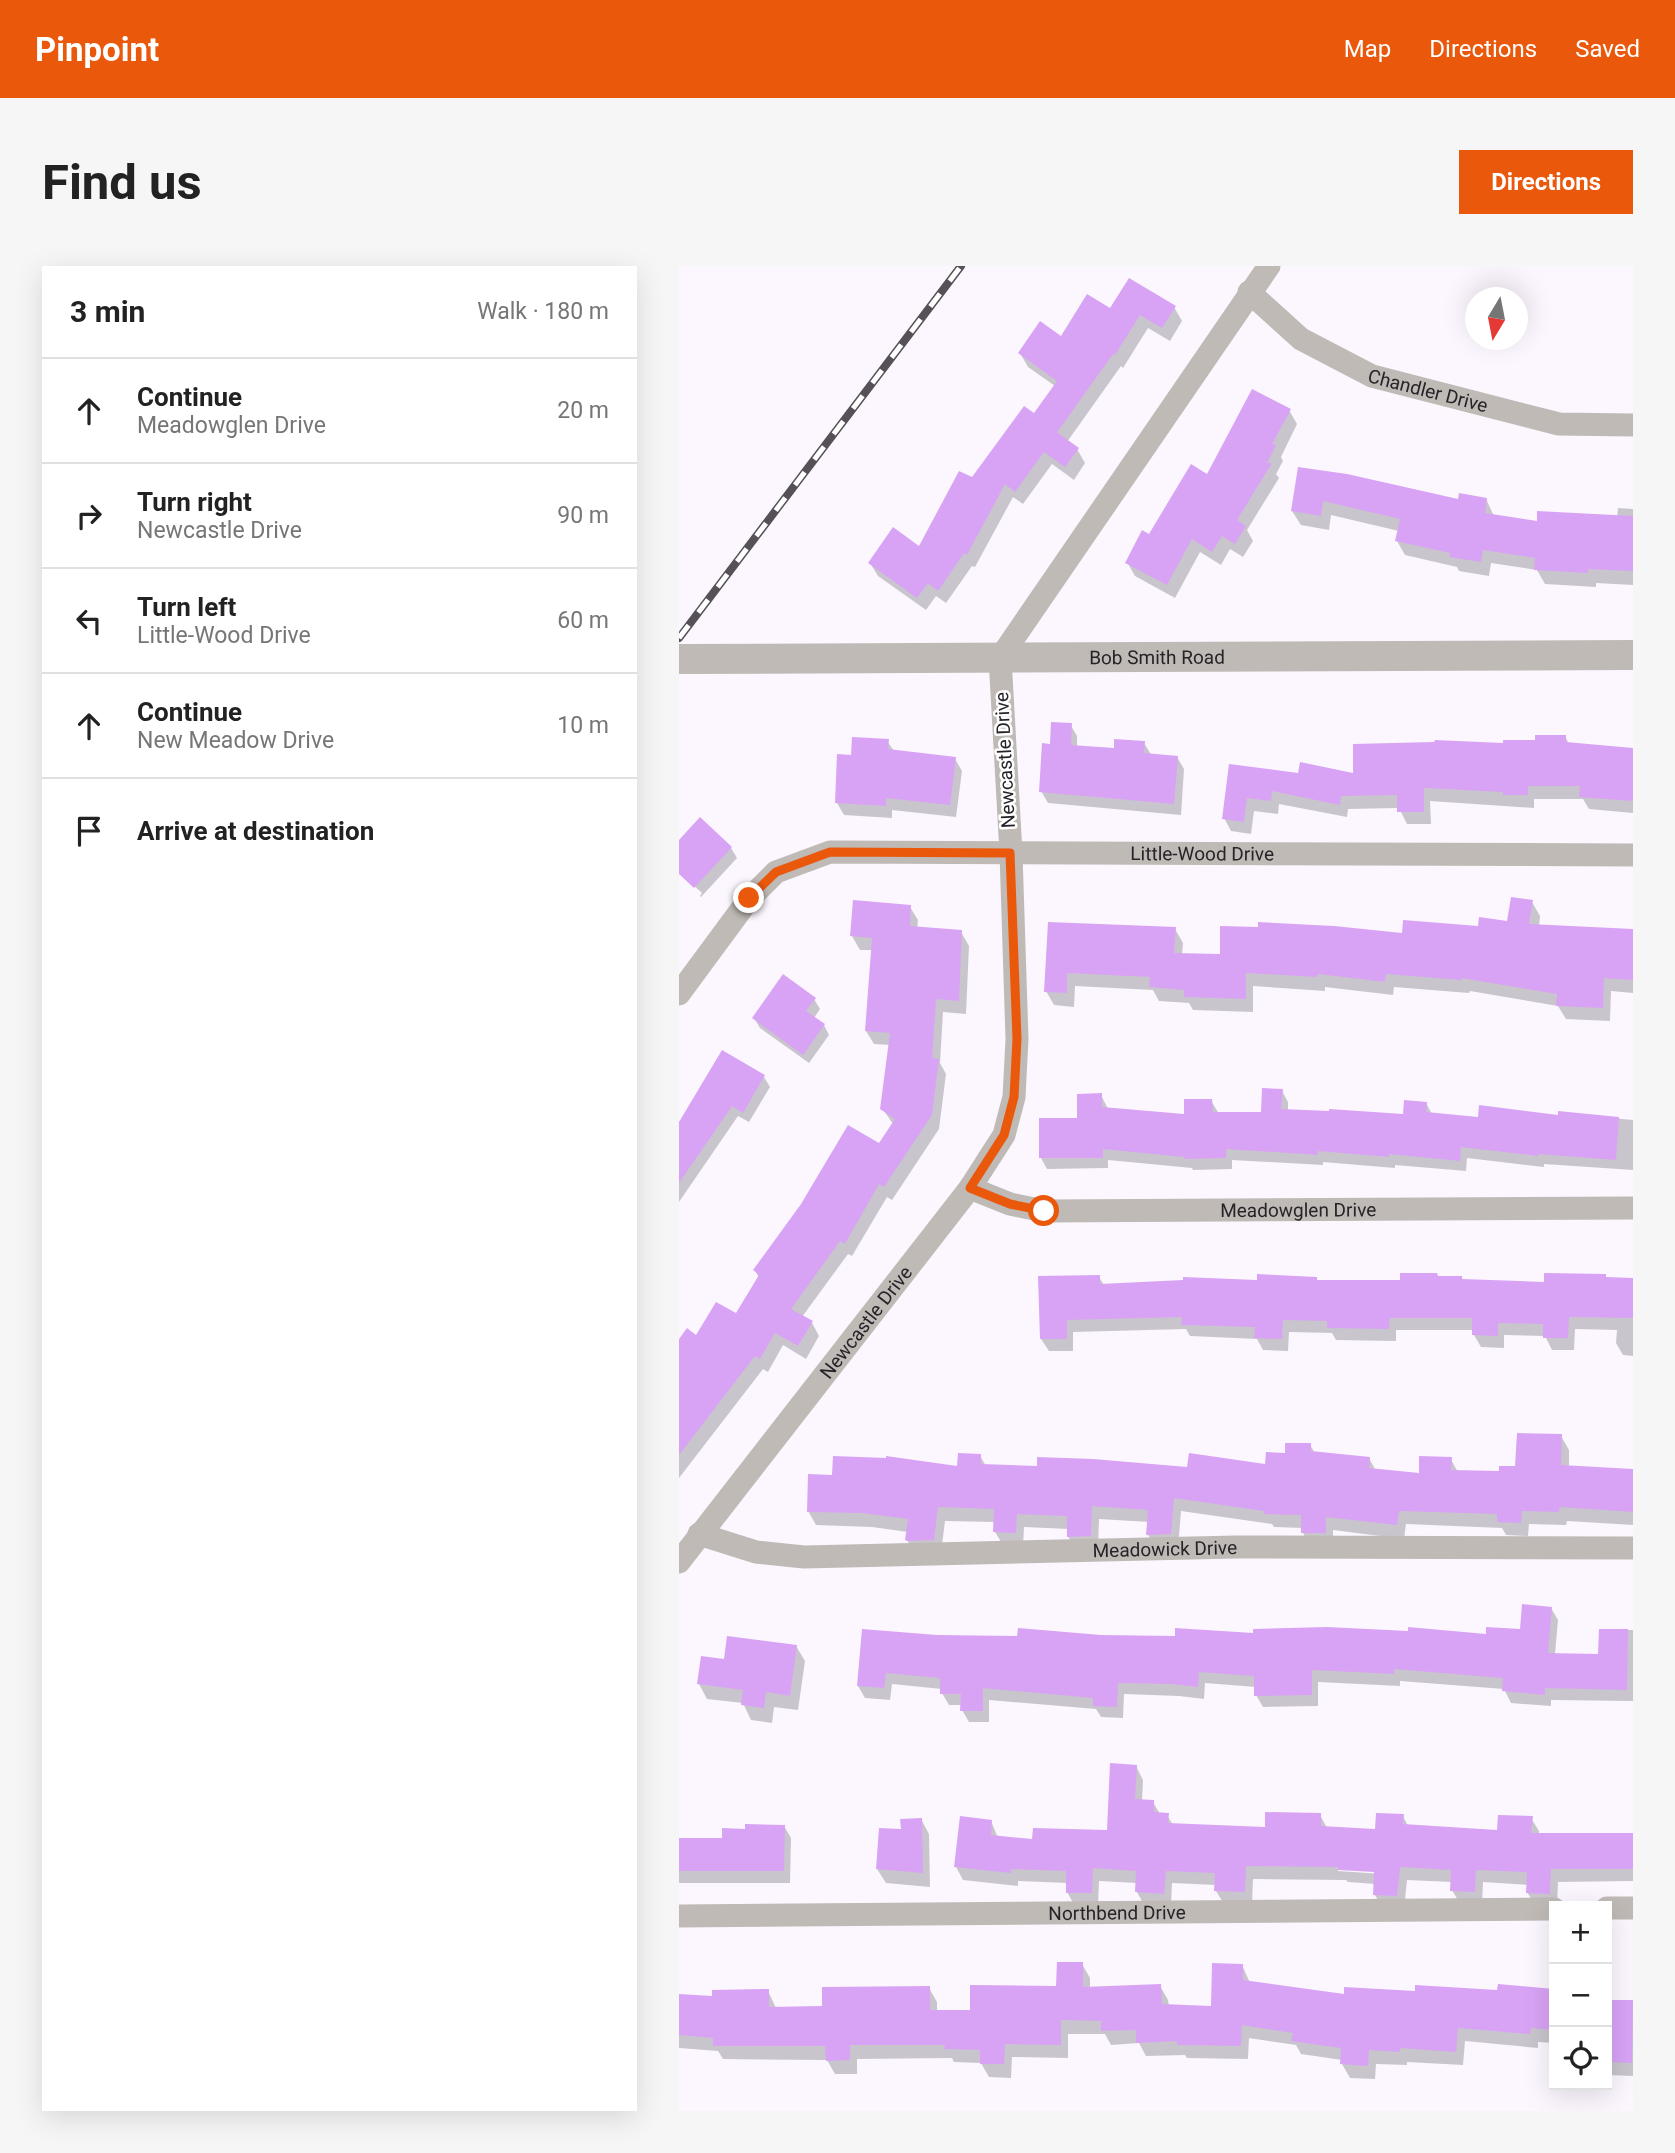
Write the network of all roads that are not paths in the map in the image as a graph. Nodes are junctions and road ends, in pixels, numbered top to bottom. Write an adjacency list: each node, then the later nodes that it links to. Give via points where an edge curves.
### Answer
1 (1269, 266): 2 (street)
2 (1249, 292): 3 (street, Chandler Drive, via 1301,340 1372,376 1559,424); 5 (street)
3 (1633, 425)
4 (1633, 655): 5 (street, Bob Smith Road)
5 (1000, 658): 6 (street, Bob Smith Road); 7 (street, Newcastle Drive)
6 (679, 659)
7 (1010, 853): 8 (street, Little-Wood Drive); 9 (street, Little-Wood Drive, via 830,852 776,872 749,898); 10 (street, Newcastle Drive, via 1017,1039 1014,1097 1004,1135)
8 (1633, 855)
9 (679, 995)
10 (970, 1188): 11 (street, Meadowglen Drive, via 1044,1211); 12 (street, Newcastle Drive)
11 (1633, 1208)
12 (699, 1534): 13 (street, Meadowick Drive, via 756,1552 804,1557 1235,1547); 14 (street, Newcastle Drive)
13 (1633, 1548)
14 (679, 1562)
15 (1612, 1908): 16 (street)
16 (1633, 1908)
17 (1549, 1909): 18 (street, Northbend Drive)
18 (679, 1916)

